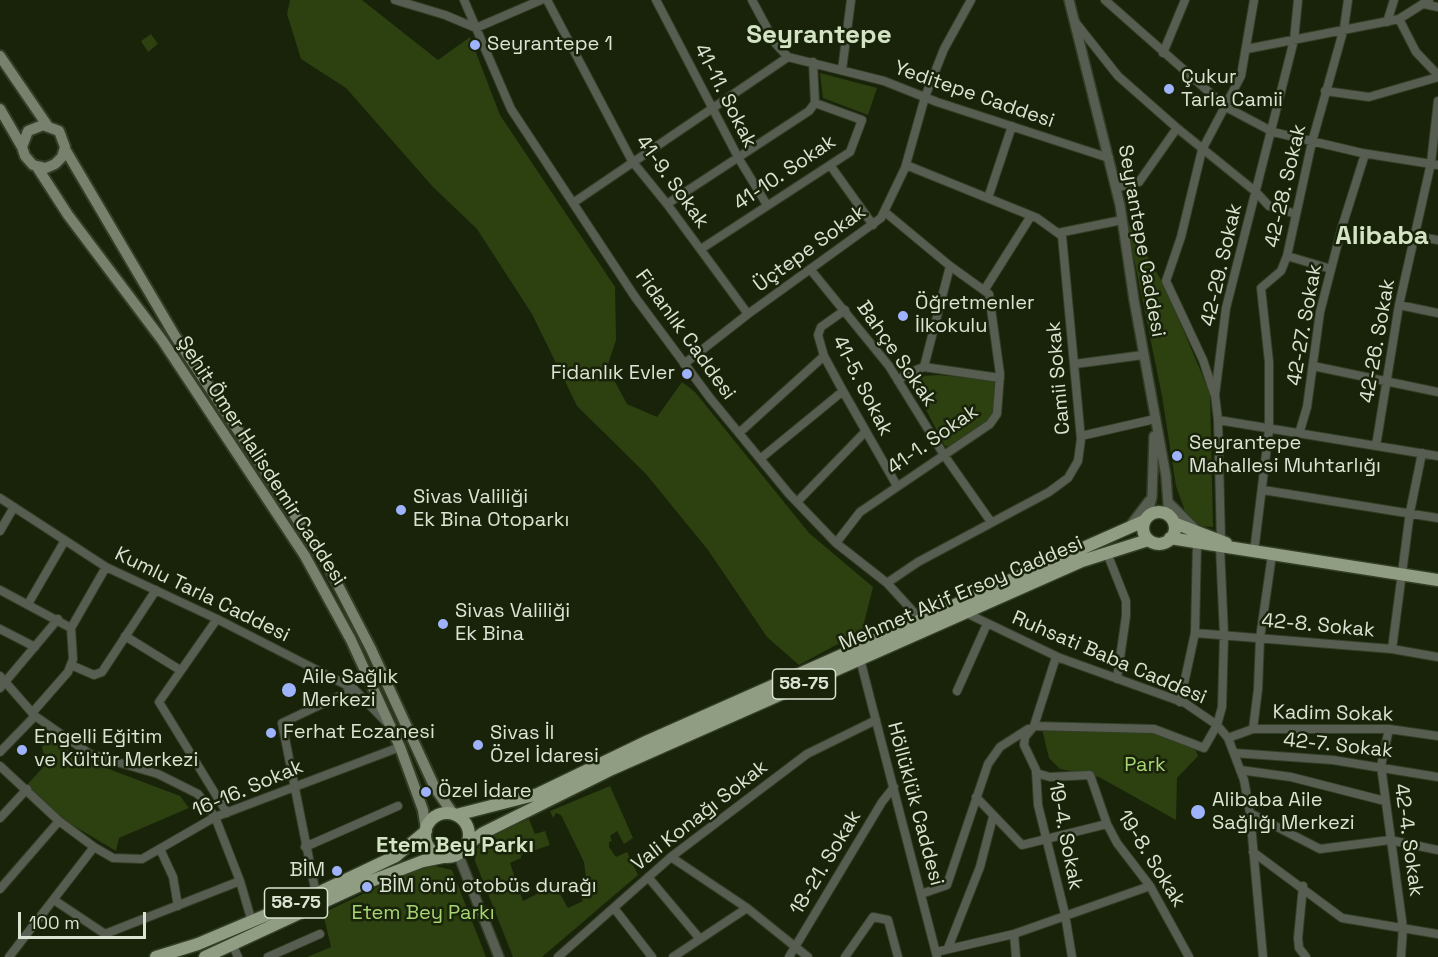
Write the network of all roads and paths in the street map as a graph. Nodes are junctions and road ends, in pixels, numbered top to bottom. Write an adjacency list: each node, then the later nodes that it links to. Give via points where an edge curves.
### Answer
1 (395, 0): 21 (street)
2 (464, 0): 21 (street, Fidanlık Caddesi)
3 (541, 0): 21 (street)
4 (547, 0): 49 (street, 41-9. Sokak)
5 (656, 0): 35 (street, 41-11. Sokak)
6 (752, 0): 27 (street, via 775,43)
7 (851, 0): 29 (street)
8 (971, 0): 32 (street, Üçtepe Sokak, via 944,49)
9 (1069, 0): 20 (street, Seyrantepe Caddesi)
10 (1105, 0): 25 (street)
11 (1185, 0): 25 (street)
12 (1254, 0): 24 (street)
13 (1298, 0): 23 (street, 42-29. Sokak)
14 (1348, 0): 22 (street, 42-28. Sokak)
15 (1394, 0): 19 (street)
16 (1426, 2): 17 (street); 18 (street)
17 (1438, 7)
18 (1399, 19): 19 (street); 30 (street, via 1416,52)
19 (1387, 22): 22 (street)
20 (1075, 23): 40 (street, via 1118,76); 47 (street, Seyrantepe Caddesi)
21 (476, 28): 57 (street, Fidanlık Caddesi, via 511,109)
22 (1344, 28): 23 (street); 31 (street, 42-28. Sokak)
23 (1294, 40): 24 (street); 41 (street, 42-29. Sokak)
24 (1247, 49): 36 (street, via 1241,76)
25 (1163, 53): 36 (street)
26 (0, 56): 38 (main road)
27 (788, 57): 28 (street, Yeditepe Caddesi); 35 (street)
28 (813, 63): 29 (street, Yeditepe Caddesi); 34 (street)
29 (842, 70): 32 (street, Yeditepe Caddesi)
30 (1438, 76): 31 (street, via 1370,97)
31 (1325, 91): 42 (street, 42-28. Sokak)
32 (925, 97): 39 (street, Yeditepe Caddesi); 52 (street, Üçtepe Sokak)
33 (1438, 101): 50 (street, 42-26. Sokak)
34 (815, 103): 48 (street); 51 (street, 41-10. Sokak, via 862,120 850,152)
35 (713, 107): 48 (street, 41-11. Sokak); 49 (street)
36 (1226, 107): 41 (street); 45 (street)
37 (0, 109): 43 (main road)
38 (47, 125): 43 (main road, via 28,131); 44 (main road, via 61,133)
39 (1012, 126): 47 (street, Yeditepe Caddesi); 56 (street)
40 (1177, 128): 45 (street); 54 (street, via 1139,182)
41 (1273, 132): 42 (street); 55 (street, 42-29. Sokak)
42 (1312, 142): 46 (street); 61 (street, 42-28. Sokak)
43 (22, 147): 53 (main road, via 26,158)
44 (65, 149): 53 (main road, via 55,164); 180 (main road, Şehit Ömer Halisdemir Caddesi, via 175,336 327,564 435,788)
45 (1202, 150): 55 (street); 89 (street, via 1166,281)
46 (1365, 154): 50 (street); 72 (street, 42-27. Sokak)
47 (1109, 158): 54 (street, Seyrantepe Caddesi)
48 (739, 159): 58 (street); 59 (street, 41-11. Sokak)
49 (632, 161): 57 (street); 58 (street, 41-9. Sokak)
50 (1434, 164): 66 (street, 42-26. Sokak)
51 (830, 165): 59 (street, 41-10. Sokak); 64 (street)
52 (906, 165): 56 (street); 60 (street, Üçtepe Sokak)
53 (37, 167): 157 (main road, Şehit Ömer Halisdemir Caddesi, via 162,340 305,556 351,640)
54 (1116, 188): 63 (street, Seyrantepe Caddesi)
55 (1256, 192): 61 (street, via 1269,206); 89 (street, 42-29. Sokak, via 1226,308)
56 (987, 198): 62 (street)
57 (573, 203): 80 (street, Fidanlık Caddesi)
58 (667, 204): 68 (street, 41-9. Sokak)
59 (767, 205): 68 (street, 41-10. Sokak)
60 (885, 212): 64 (street, Üçtepe Sokak); 70 (street)
61 (1296, 214): 69 (street, 42-28. Sokak)
62 (1031, 216): 65 (street); 73 (street)
63 (1122, 220): 65 (street); 78 (street, Seyrantepe Caddesi)
64 (873, 225): 71 (street, Üçtepe Sokak)
65 (1058, 233): 81 (street, Camii Sokak, via 1062,236)
66 (1415, 236): 67 (street); 74 (street, 42-26. Sokak)
67 (1438, 240)
68 (700, 249): 76 (street, 41-9. Sokak)
69 (1287, 256): 72 (street); 92 (street, 42-28. Sokak, via 1281,271 1261,288 1269,362)
70 (950, 266): 73 (street); 83 (street)
71 (810, 269): 75 (street, Bahçe Sokak); 76 (street, Üçtepe Sokak)
72 (1330, 269): 82 (street, 42-27. Sokak)
73 (985, 290): 84 (street, 41-1. Sokak, via 989,294)
74 (1399, 305): 77 (street); 86 (street, 42-26. Sokak)
75 (845, 310): 79 (street, 41-5. Sokak, via 821,327 818,335); 85 (street, Bahçe Sokak)
76 (748, 314): 80 (street, Üçtepe Sokak)
77 (1438, 314)
78 (1143, 355): 81 (street); 90 (street, Seyrantepe Caddesi)
79 (824, 356): 87 (street, 41-5. Sokak); 94 (street)
80 (684, 364): 94 (street, Fidanlık Caddesi)
81 (1076, 364): 96 (street, Camii Sokak)
82 (1313, 366): 86 (street); 95 (street, 42-27. Sokak)
83 (924, 367): 84 (street); 85 (street)
84 (1000, 378): 99 (street, 41-1. Sokak, via 997,414 990,424)
85 (898, 381): 99 (street, Bahçe Sokak)
86 (1387, 382): 88 (street); 97 (street, 42-26. Sokak)
87 (843, 391): 93 (street, 41-5. Sokak); 101 (street)
88 (1438, 392)
89 (1215, 394): 91 (street, 42-29. Sokak)
90 (1155, 419): 96 (street); 104 (street, Seyrantepe Caddesi); 107 (street, Seyrantepe Caddesi)
91 (1218, 420): 92 (street); 121 (street, 42-29. Sokak)
92 (1269, 430): 95 (street); 103 (street, 42-28. Sokak)
93 (866, 432): 102 (street, 41-5. Sokak); 106 (street)
94 (739, 433): 101 (street, Fidanlık Caddesi)
95 (1299, 434): 97 (street)
96 (1081, 436): 113 (street, Camii Sokak, via 1078,461 1068,478)
97 (1376, 446): 98 (street)
98 (1422, 453): 100 (street); 109 (street)
99 (944, 455): 102 (street, 41-1. Sokak); 113 (street, Bahçe Sokak)
100 (1438, 456)
101 (760, 459): 106 (street, Fidanlık Caddesi)
102 (897, 486): 120 (street, 41-1. Sokak, via 860,512)
103 (1263, 490): 109 (street); 122 (street, 42-28. Sokak)
104 (1152, 497): 111 (street, Seyrantepe Caddesi); 114 (street)
105 (0, 498): 108 (street, Kumlu Tarla Caddesi)
106 (797, 502): 120 (street, Fidanlık Caddesi)
107 (1168, 502): 112 (street, Seyrantepe Caddesi); 117 (street)
108 (14, 507): 115 (street); 119 (street, Kumlu Tarla Caddesi)
109 (1410, 512): 110 (street); 126 (street)
110 (1438, 518)
111 (1146, 519): 112 (main road, via 1158,512); 114 (main road, Mehmet Akif Ersoy Caddesi); 118 (main road, via 1143,532)
112 (1172, 520): 116 (main road, via 1174,533); 117 (main road)
113 (991, 522): 128 (street, Camii Sokak)
114 (1130, 526): 135 (main road, Mehmet Akif Ersoy Caddesi)
115 (0, 531)
116 (1170, 538): 117 (main road); 118 (main road, via 1161,544)
117 (1199, 539): 121 (main road); 139 (street)
118 (1148, 540): 123 (main road, Mehmet Akif Ersoy Caddesi / 58-75)
119 (64, 542): 125 (street, Kumlu Tarla Caddesi); 131 (street)
120 (836, 543): 128 (street, Fidanlık Caddesi)
121 (1221, 544): 122 (main road); 140 (street, 42-29. Sokak)
122 (1250, 551): 124 (main road)
123 (1107, 553): 132 (main road, Mehmet Akif Ersoy Caddesi / 58-75); 150 (street, via 1126,601)
124 (1272, 555): 126 (main road); 142 (street)
125 (106, 567): 130 (street, Kumlu Tarla Caddesi); 137 (street)
126 (1400, 574): 127 (main road); 144 (street)
127 (1438, 580)
128 (887, 583): 135 (street, Fidanlık Caddesi)
129 (0, 590): 131 (street)
130 (156, 590): 134 (street, Kumlu Tarla Caddesi); 141 (street)
131 (28, 604): 133 (street)
132 (964, 612): 136 (street, Ruhsati Baba Caddesi); 147 (main road, Mehmet Akif Ersoy Caddesi / 58-75)
133 (58, 619): 137 (street); 143 (street)
134 (217, 619): 149 (street); 152 (street, Kumlu Tarla Caddesi)
135 (921, 620): 180 (main road, Mehmet Akif Ersoy Caddesi, via 538,794)
136 (987, 624): 145 (street, Ruhsati Baba Caddesi); 153 (street)
137 (71, 628): 148 (street)
138 (0, 629): 143 (street)
139 (1195, 633): 140 (street, 42-8. Sokak); 154 (street)
140 (1224, 635): 142 (street, 42-8. Sokak); 158 (street, 42-29. Sokak)
141 (125, 636): 148 (street, via 102,672 94,675); 149 (street)
142 (1260, 638): 144 (street, 42-8. Sokak); 160 (street)
143 (35, 647): 151 (street)
144 (1392, 649): 146 (street, 42-8. Sokak)
145 (1056, 657): 150 (street, Ruhsati Baba Caddesi); 159 (street)
146 (1438, 657)
147 (860, 659): 156 (street, Höllüklük Caddesi); 192 (main road, Mehmet Akif Ersoy Caddesi / 58-75, via 612,770 483,833)
148 (71, 665): 155 (street)
149 (180, 670): 178 (street, via 159,702)
150 (1117, 680): 154 (street, Ruhsati Baba Caddesi)
151 (2, 682): 155 (street)
152 (354, 689): 157 (street, Kumlu Tarla Caddesi); 172 (street, via 282,723)
153 (957, 691)
154 (1180, 702): 158 (street, Ruhsati Baba Caddesi)
155 (34, 715): 165 (street); 181 (street, via 90,754 159,774 198,794)
156 (876, 720): 173 (street, Höllüklük Caddesi); 195 (street, Vali Konağı Sokak, via 807,754)
157 (387, 723): 164 (main road, Şehit Ömer Halisdemir Caddesi)
158 (1218, 725): 159 (street, via 1204,748 1155,729); 163 (street, Ruhsati Baba Caddesi)
159 (1034, 726): 170 (street, 19-4. Sokak, via 1024,745); 175 (street, via 1000,747 988,764)
160 (1253, 729): 161 (street, Kadim Sokak); 163 (street, Kadim Sokak)
161 (1389, 729): 162 (street, Kadim Sokak); 168 (street, 42-4. Sokak)
162 (1438, 736)
163 (1228, 738): 166 (street, Ruhsati Baba Caddesi)
164 (400, 747): 172 (street, 16-16. Sokak); 186 (main road, Şehit Ömer Halisdemir Caddesi, via 423,810)
165 (0, 752)
166 (1234, 753): 168 (street, 42-7. Sokak); 169 (street, Ruhsati Baba Caddesi)
167 (0, 766): 174 (street, 16-16. Sokak)
168 (1381, 766): 171 (street, 42-7. Sokak); 176 (street, 42-4. Sokak)
169 (1240, 770): 176 (street, via 1291,777); 179 (street, Ruhsati Baba Caddesi)
170 (1036, 773): 185 (street, 19-8. Sokak, via 1050,777 1090,775); 188 (street, 19-4. Sokak)
171 (1438, 777)
172 (293, 787): 178 (street, 16-16. Sokak); 190 (street)
173 (894, 787): 203 (street, Höllüklük Caddesi); 216 (street, 18-21. Sokak)
174 (27, 789): 183 (street); 184 (street, 16-16. Sokak)
175 (976, 797): 182 (street); 203 (street, via 947,885)
176 (1385, 801): 187 (street, 42-4. Sokak)
177 (398, 806): 190 (street)
178 (227, 813): 181 (street, 16-16. Sokak)
179 (1250, 813): 187 (street, via 1320,849); 194 (street, Ruhsati Baba Caddesi)
180 (455, 815): 186 (main road, via 447,813 434,818); 192 (main road, via 466,825 469,839)
181 (215, 817): 191 (street, 16-16. Sokak); 198 (street)
182 (993, 817): 188 (street, via 1022,845); 217 (street, via 980,867)
183 (0, 818)
184 (59, 821): 189 (street, 16-16. Sokak); 201 (street)
185 (1107, 825): 188 (street); 199 (street, 19-8. Sokak)
186 (426, 830): 196 (main road, via 427,844); 202 (main road, 58-75, via 396,856)
187 (1390, 840): 193 (street); 210 (street, 42-4. Sokak)
188 (1045, 841): 208 (street, 19-4. Sokak)
189 (94, 847): 191 (street, 16-16. Sokak, via 112,858 142,859); 204 (street)
190 (305, 847): 202 (street)
191 (160, 849): 205 (street, via 173,877)
192 (462, 850): 196 (main road); 225 (street)
193 (1438, 850)
194 (1253, 852): 200 (street); 235 (street, Ruhsati Baba Caddesi)
195 (671, 856): 197 (street, Vali Konağı Sokak); 207 (street)
196 (443, 857): 215 (main road, 58-75, via 358,886)
197 (648, 877): 206 (street, Vali Konağı Sokak); 214 (street)
198 (240, 881): 205 (street); 209 (street)
199 (1150, 886): 208 (street); 234 (street, 19-8. Sokak)
200 (1303, 886): 210 (street, via 1341,918); 236 (street, via 1298,938)
201 (0, 889)
202 (316, 894): 209 (main road, 58-75)
203 (921, 894): 218 (street, Höllüklük Caddesi)
204 (54, 900): 205 (street, via 105,934); 220 (street)
205 (178, 906)
206 (614, 908): 219 (street, Vali Konağı Sokak); 226 (street)
207 (747, 908): 214 (street); 216 (street)
208 (1065, 914): 212 (street); 233 (street, 19-4. Sokak)
209 (252, 922): 221 (main road, 58-75)
210 (1403, 928): 213 (street); 237 (street, 42-4. Sokak)
211 (320, 934): 224 (street)
212 (1014, 934): 217 (street); 232 (street)
213 (1438, 934)
214 (700, 939): 227 (street)
215 (232, 944): 222 (main road, 58-75); 223 (street)
216 (795, 946): 228 (street, 18-21. Sokak); 229 (street)
217 (948, 948): 218 (street)
218 (936, 955)
219 (561, 956)
220 (9, 957)
221 (156, 957)
222 (205, 957)
223 (238, 957)
224 (268, 957)
225 (499, 957)
226 (652, 957)
227 (673, 957)
228 (789, 957)
229 (808, 957)
230 (845, 957): 231 (street, via 873,917 888,920)
231 (898, 957)
232 (1016, 957)
233 (1072, 957)
234 (1190, 957)
235 (1263, 957)
236 (1306, 957)
237 (1401, 957)

